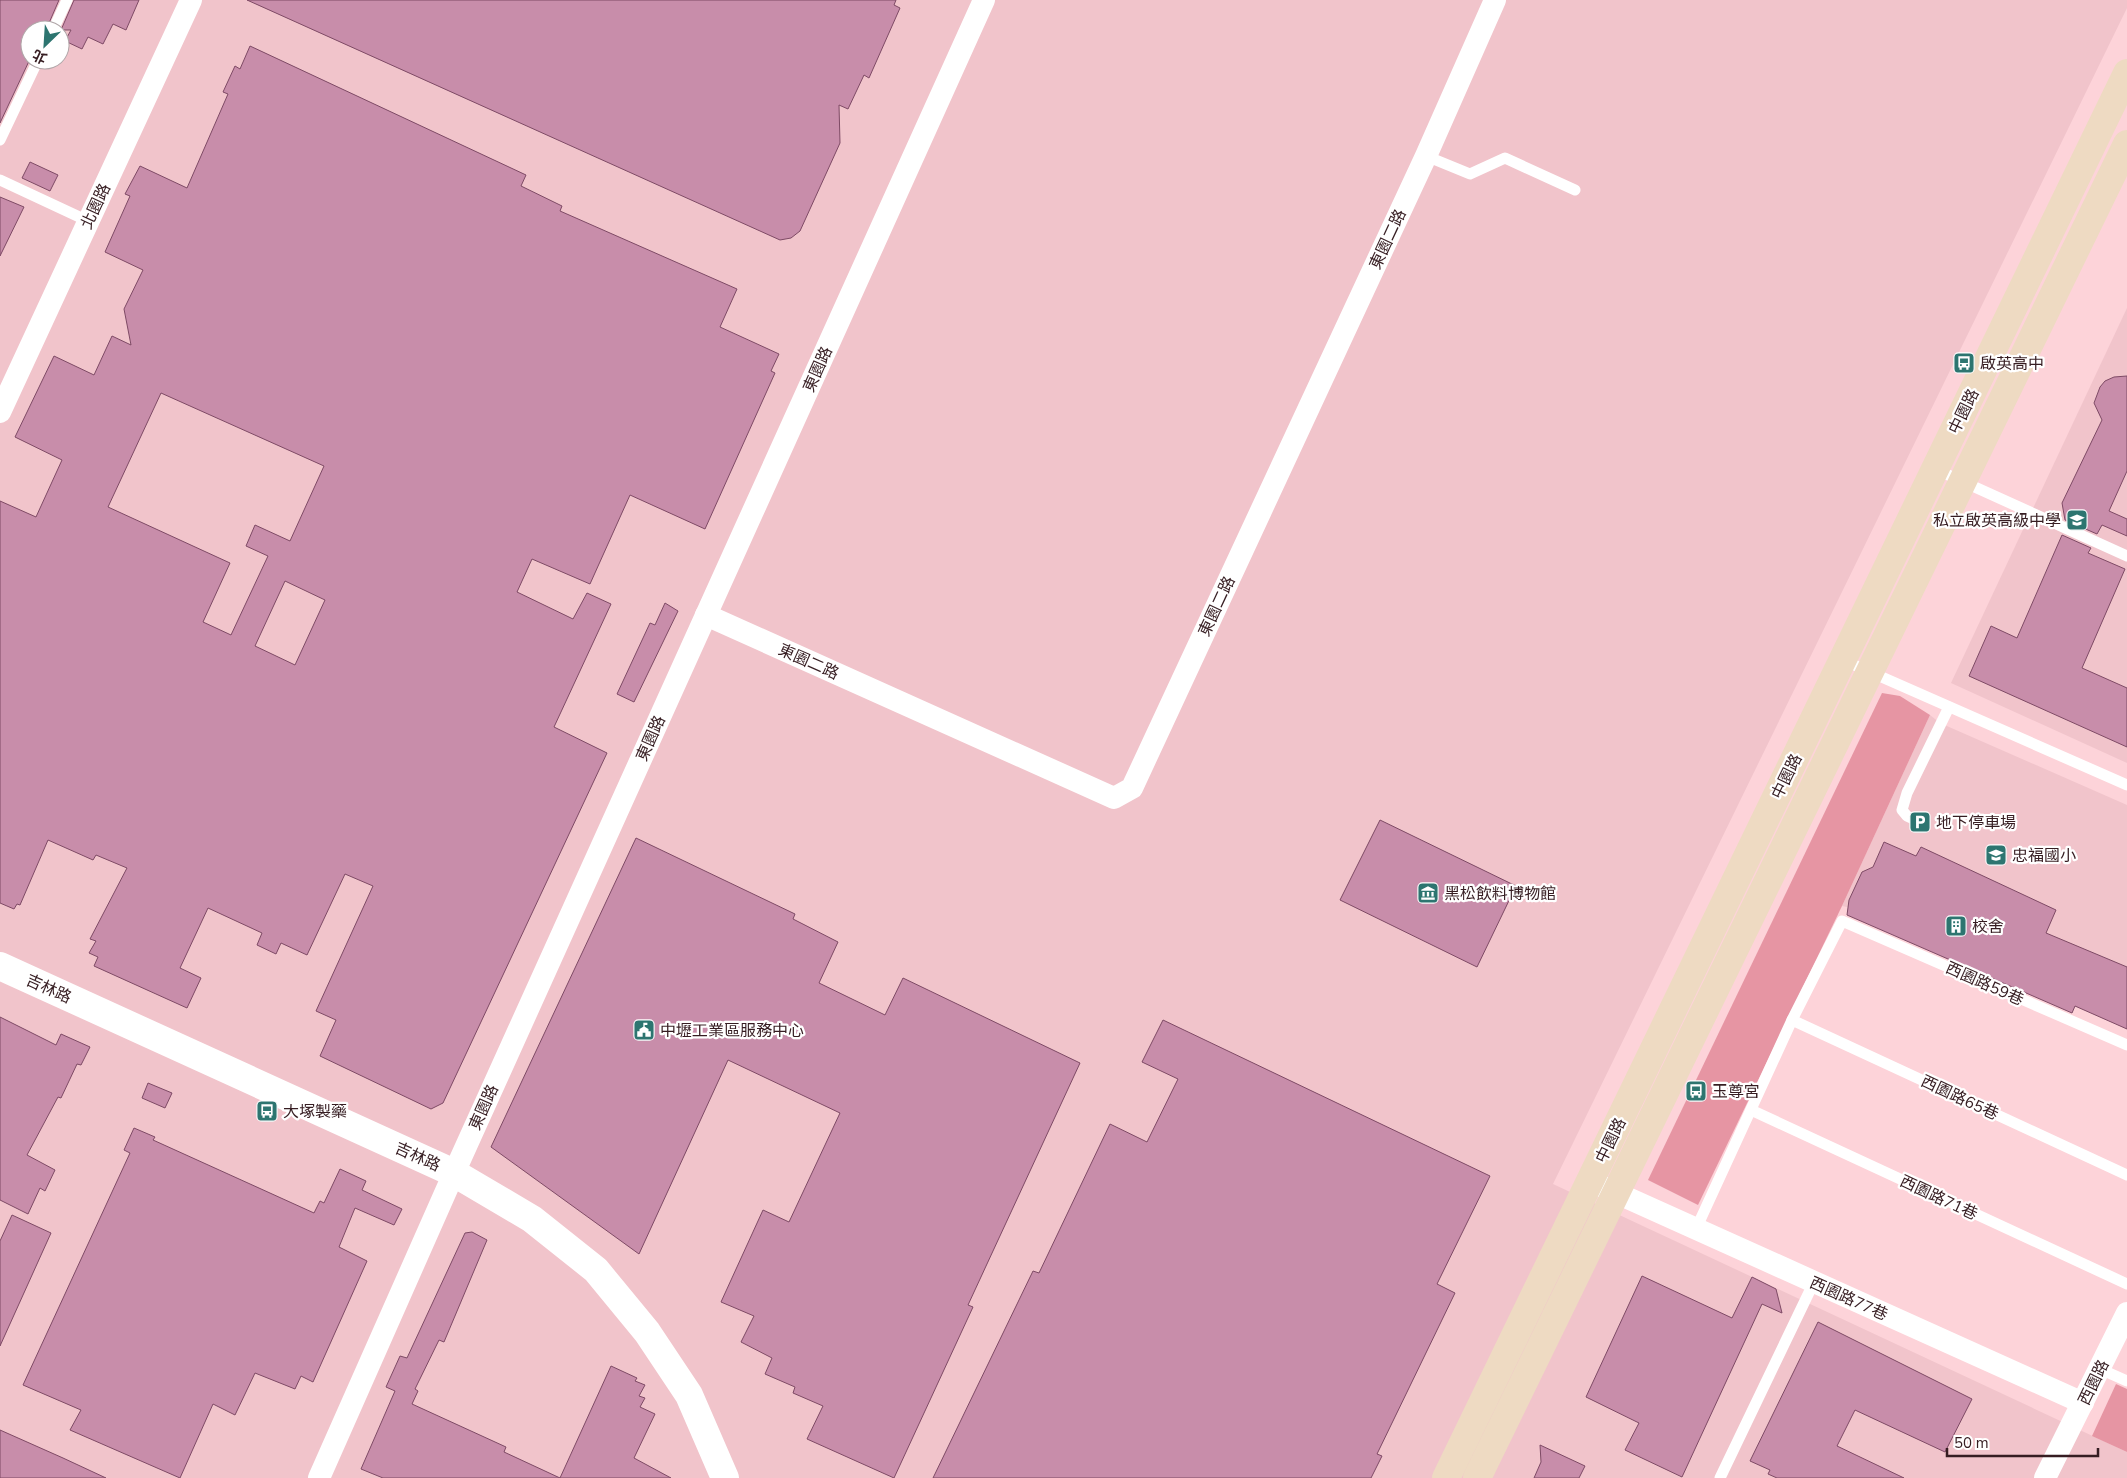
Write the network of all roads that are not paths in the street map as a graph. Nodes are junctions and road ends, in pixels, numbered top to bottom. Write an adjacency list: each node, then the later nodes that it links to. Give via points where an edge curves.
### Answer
1 (67, 0): 5 (lane)
2 (191, 0): 13 (street, 北園路)
3 (984, 0): 18 (street, 東園路)
4 (1495, 0): 10 (street, 東園二路)
5 (58, 20)
6 (33, 70): 8 (lane)
7 (2127, 74): 15 (main road, 中園路)
8 (0, 140)
9 (2127, 144): 16 (main road, 中園路)
10 (1426, 156): 12 (lane, via 1470,174 1505,158); 18 (street, 東園二路, via 1132,788 1114,798)
11 (0, 180): 13 (lane)
12 (1576, 190)
13 (88, 221): 14 (street, 北園路)
14 (0, 412)
15 (1935, 469): 16 (lane); 19 (main road, 中園路)
16 (1962, 481): 17 (lane); 20 (main road, 中園路)
17 (2127, 556)
18 (706, 615): 28 (street, 東園路)
19 (1843, 660): 20 (lane); 30 (main road, 中園路)
20 (1869, 671): 21 (lane); 31 (main road, 中園路)
21 (1949, 707): 22 (lane); 23 (lane, via 1907,793 1902,810)
22 (2127, 785)
23 (1920, 822)
24 (0, 966): 28 (street, 吉林路)
25 (1792, 1020): 26 (lane, 西園路59巷, via 1842,921); 27 (lane); 29 (lane, 西園路65巷)
26 (2127, 1045)
27 (1751, 1110): 32 (lane); 34 (lane, 西園路71巷)
28 (454, 1173): 39 (street, 東園路); 40 (street, 吉林路, via 532,1219 596,1270 647,1332 690,1395)
29 (2127, 1175)
30 (1590, 1181): 31 (street, 西園路77巷); 41 (main road, 中園路)
31 (1615, 1192): 32 (street, 西園路77巷); 42 (main road, 中園路)
32 (1696, 1229): 33 (street, 西園路77巷)
33 (1814, 1282): 38 (street, 西園路77巷); 43 (lane)
34 (2127, 1284)
35 (2127, 1313): 36 (street, 西園路)
36 (2100, 1369): 37 (lane); 38 (street, 西園路)
37 (2127, 1381)
38 (2083, 1403): 44 (street, 西園路)
39 (319, 1478)
40 (725, 1478)
41 (1446, 1478)
42 (1477, 1478)
43 (1720, 1478)
44 (2045, 1478)

